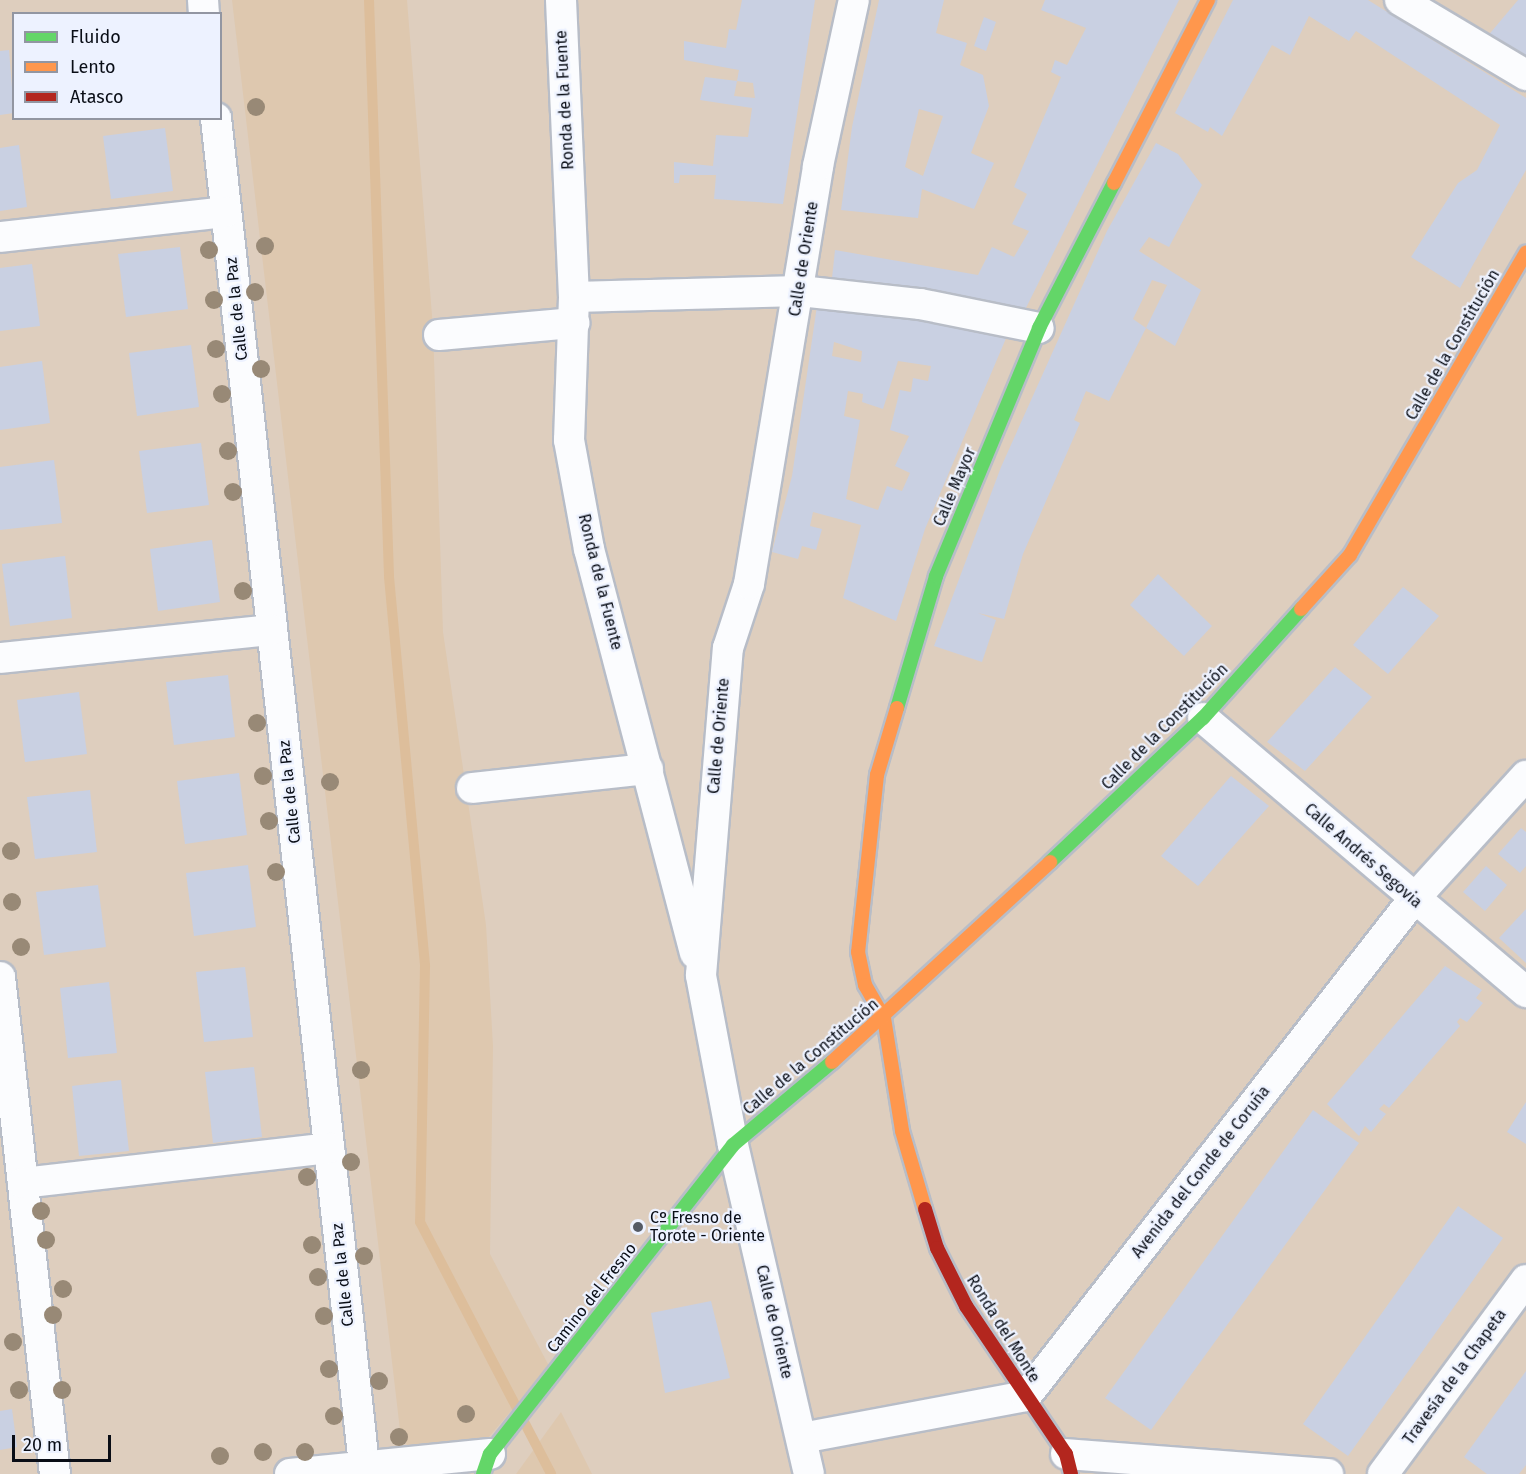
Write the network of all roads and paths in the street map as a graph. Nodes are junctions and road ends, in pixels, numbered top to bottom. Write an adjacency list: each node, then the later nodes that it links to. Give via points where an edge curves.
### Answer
1 (561, 0): 11 (street, Ronda de la Fuente)
2 (854, 0): 10 (street, Calle de Oriente, via 818,166)
3 (1208, 0): 12 (street, Calle Mayor)
4 (1400, 0): 5 (street)
5 (1526, 75)
6 (216, 120): 7 (street, Calle de la Paz)
7 (226, 212): 8 (street); 14 (street, Calle de la Paz)
8 (0, 237)
9 (1526, 252): 16 (street, Calle de la Constitución, via 1350,555)
10 (800, 291): 11 (street); 12 (street, via 920,304); 20 (street, Calle de Oriente, via 749,584 728,648)
11 (574, 310): 13 (street); 17 (street, Ronda de la Fuente, via 569,440 589,549)
12 (1039, 328): 26 (street, Calle Mayor, via 936,576 877,775 858,952 865,985)
13 (439, 335)
14 (272, 630): 15 (street); 29 (street, Calle de la Paz)
15 (0, 658)
16 (1203, 718): 22 (street, Calle Andrés Segovia); 26 (street, Calle de la Constitución)
17 (648, 769): 19 (street); 21 (street, Ronda de la Fuente)
18 (1526, 776): 22 (street, Avenida del Conde de Coruña)
19 (472, 788)
20 (710, 864): 21 (street); 23 (street, Calle de Oriente)
21 (673, 867): 23 (street, Ronda de la Fuente)
22 (1413, 900): 25 (street, Calle Andrés Segovia); 32 (street, Avenida del Conde de Coruña)
23 (701, 975): 28 (street, Calle de Oriente)
24 (0, 977): 27 (street)
25 (1526, 992)
26 (884, 1018): 28 (street, Calle de la Constitución); 32 (street, Ronda del Monte, via 902,1131 937,1248 966,1306)
27 (3, 1037): 30 (street)
28 (733, 1145): 33 (street, Calle de Oriente); 34 (street, Camino del Fresno)
29 (329, 1148): 30 (street); 36 (street, Calle de la Paz)
30 (23, 1183): 37 (street)
31 (1526, 1280): 41 (street, Travesía de la Chapeta)
32 (1026, 1396): 33 (street); 35 (street, Ronda del Monte)
33 (802, 1437): 39 (street, Calle de Oriente)
34 (492, 1455): 36 (street)
35 (1069, 1464): 40 (street)
36 (364, 1466): 38 (street)
37 (56, 1474)
38 (290, 1474)
39 (809, 1474)
40 (1329, 1474)
41 (1383, 1474)

